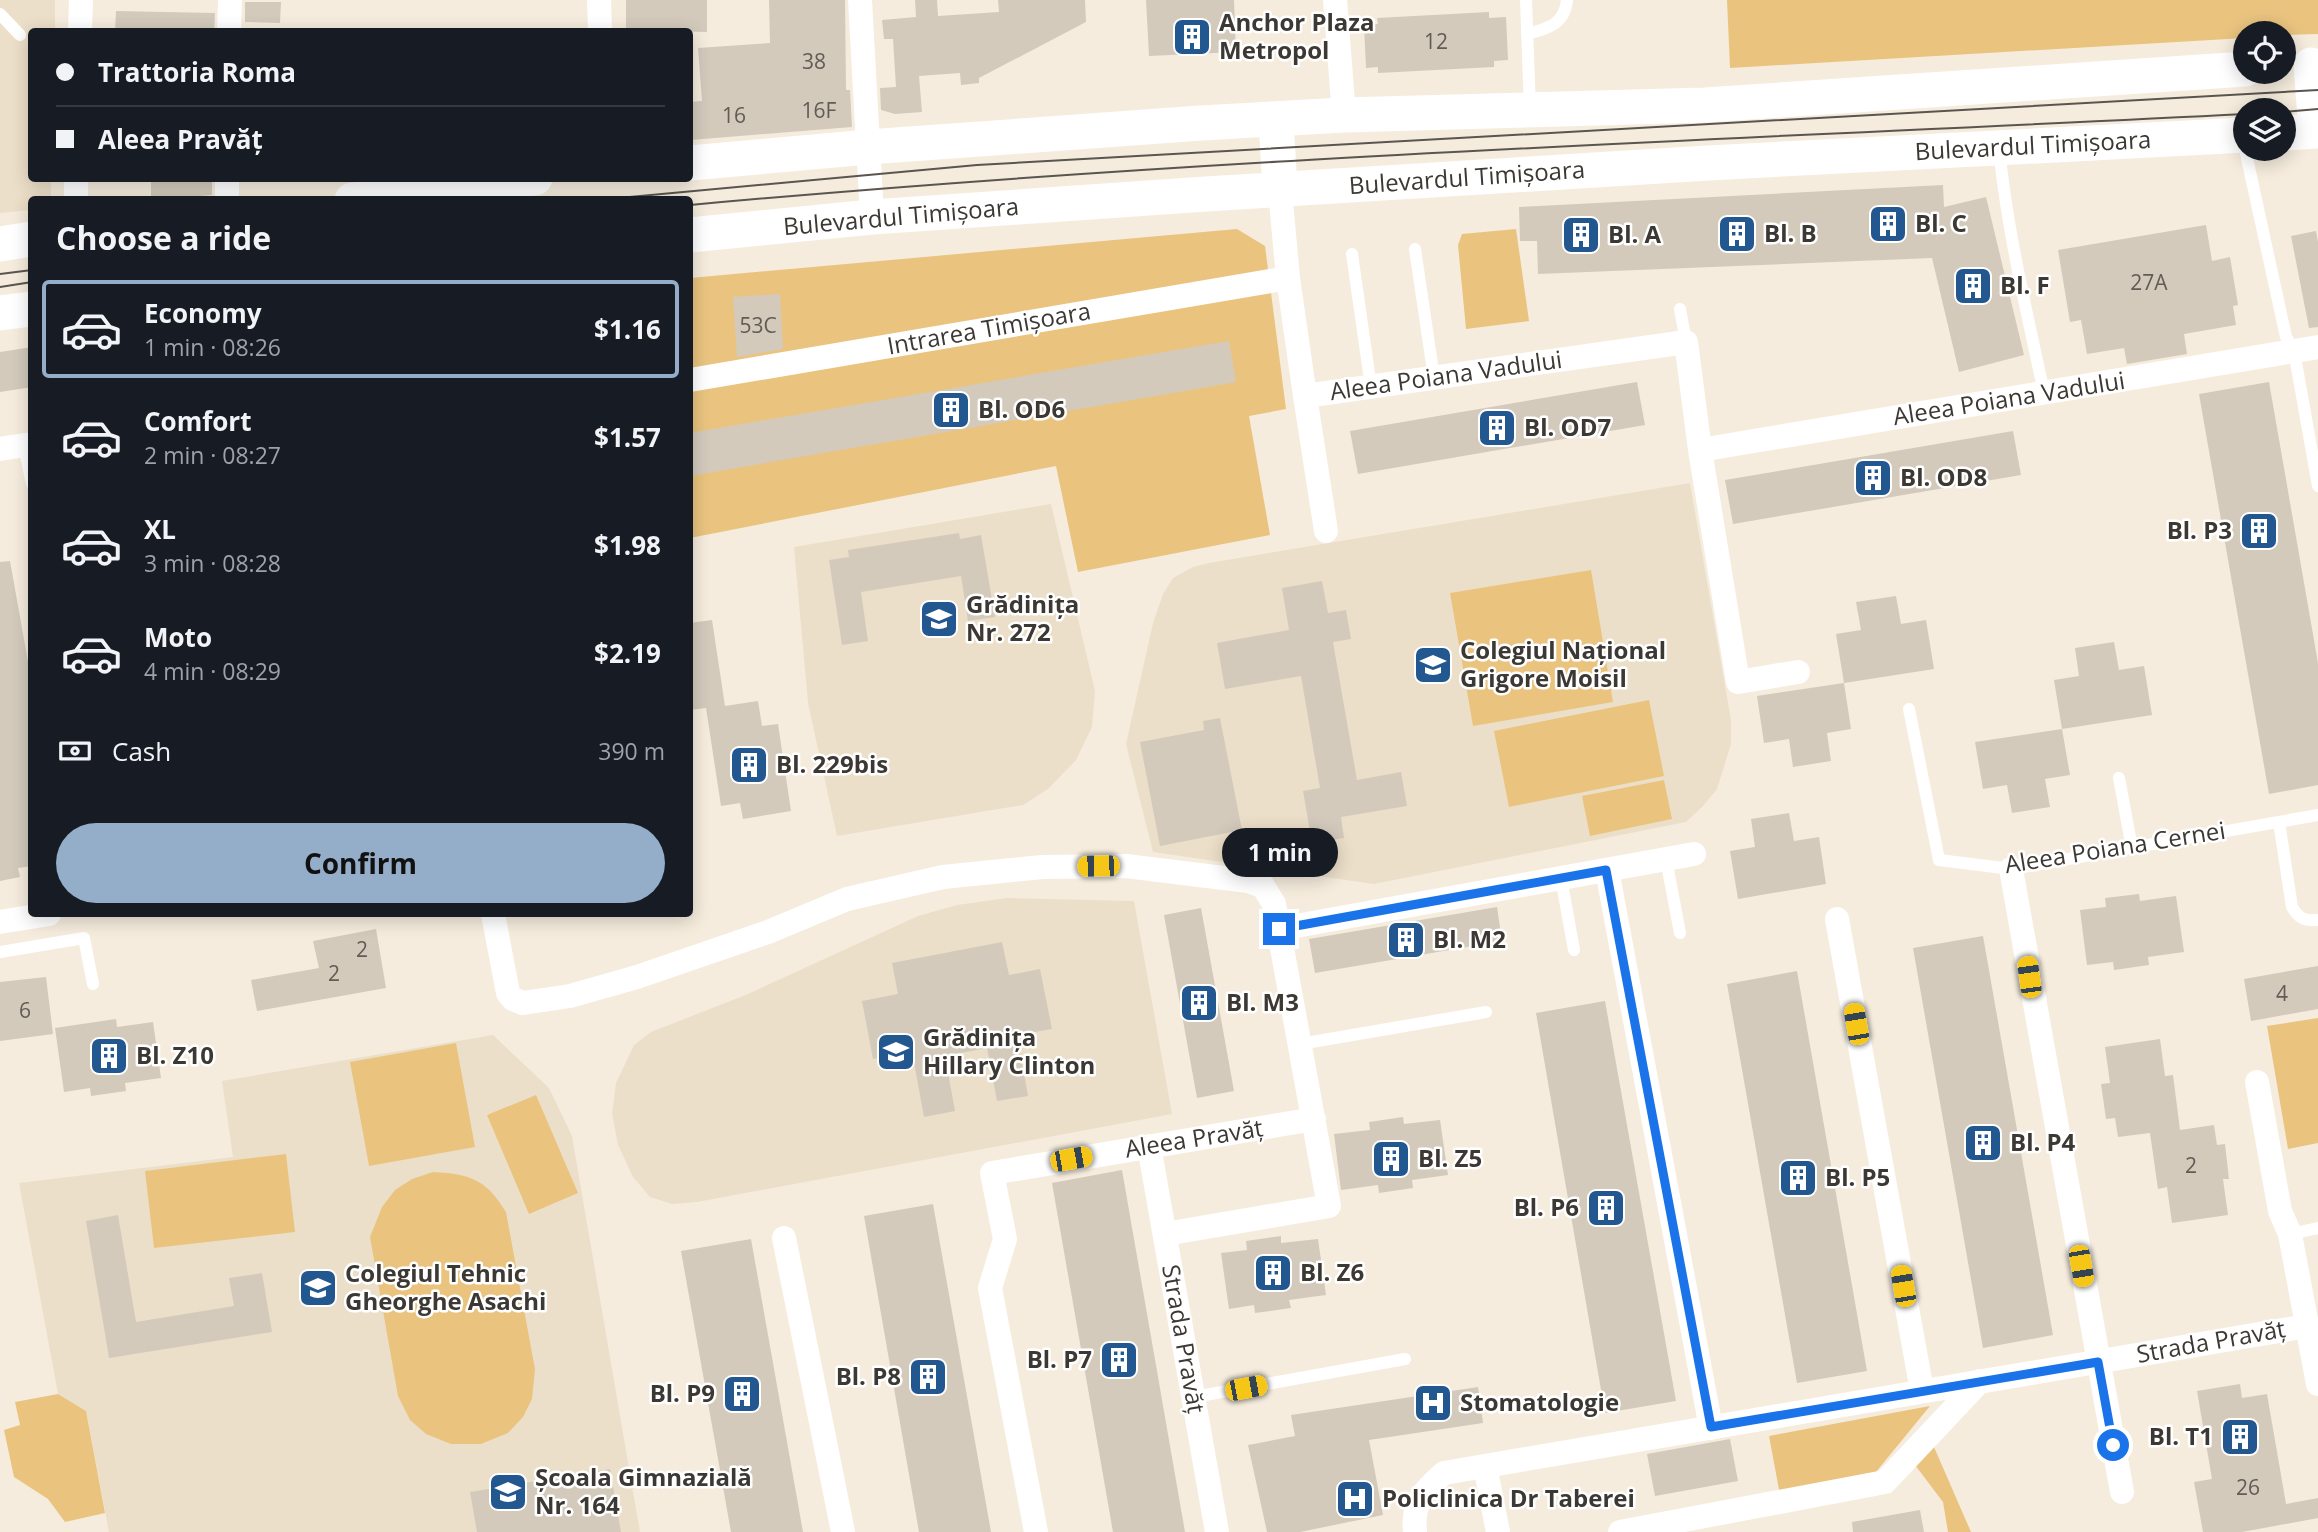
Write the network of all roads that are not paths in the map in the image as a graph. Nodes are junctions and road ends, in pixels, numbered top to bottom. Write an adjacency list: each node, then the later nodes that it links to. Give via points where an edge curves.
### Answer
1 (81, 0): 9 (street)
2 (230, 0): 10 (street)
3 (599, 0): 11 (street)
4 (860, 0): 22 (street)
5 (1335, 0): 18 (street)
6 (1526, 0): 12 (lane)
7 (1567, 0): 12 (lane, via 1564,14 1555,24)
8 (0, 15): 13 (lane)
9 (80, 28)
10 (229, 28)
11 (600, 28)
12 (1527, 34): 17 (lane)
13 (20, 35)
14 (2304, 65): 20 (main road)
15 (2233, 70): 16 (main road)
16 (1705, 104): 17 (main road); 26 (main road)
17 (1530, 110): 18 (main road)
18 (1344, 116): 19 (main road)
19 (1276, 119): 22 (main road); 28 (main road)
20 (2306, 132)
21 (2233, 142): 23 (main road, Bulevardul Timișoara)
22 (868, 147): 25 (main road); 30 (street)
23 (1999, 148): 26 (main road, Bulevardul Timișoara); 45 (lane)
24 (2249, 161): 41 (lane, via 2286,337)
25 (693, 163)
26 (1708, 163): 28 (main road, Bulevardul Timișoara)
27 (502, 182): 29 (main road)
28 (1280, 191): 30 (main road, Bulevardul Timișoara); 36 (street, Aleea Poiana Vadului)
29 (385, 196)
30 (872, 217): 31 (main road, Bulevardul Timișoara)
31 (693, 235)
32 (28, 240): 33 (main road)
33 (0, 244)
34 (1415, 248): 42 (lane)
35 (1352, 254): 44 (lane)
36 (1288, 278): 43 (street, Intrarea Timișoara); 46 (street, Aleea Poiana Vadului)
37 (1680, 309): 40 (lane)
38 (28, 310): 39 (main road)
39 (0, 313)
40 (1686, 342): 42 (street, Aleea Poiana Vadului); 49 (street)
41 (2306, 349): 45 (street, Aleea Poiana Vadului); 50 (lane)
42 (1434, 378): 44 (street, Aleea Poiana Vadului)
43 (693, 379)
44 (1371, 387): 46 (street, Aleea Poiana Vadului)
45 (2043, 393): 49 (street, Aleea Poiana Vadului)
46 (1306, 396): 51 (street, Aleea Poiana Vadului)
47 (28, 444): 48 (street)
48 (0, 449)
49 (1700, 450): 52 (street, via 1738,682)
50 (2318, 486)
51 (1326, 531)
52 (1798, 672)
53 (1909, 709): 60 (lane, Aleea Poiana Cernei, via 1939,860)
54 (2119, 778): 57 (lane)
55 (2318, 816): 56 (lane, Aleea Poiana Cernei)
56 (2279, 822): 57 (lane, Aleea Poiana Cernei); 66 (lane, via 2292,908 2305,921)
57 (2132, 848): 60 (lane, Aleea Poiana Cernei)
58 (1694, 854): 59 (street)
59 (1665, 859): 61 (street); 69 (lane)
60 (2011, 869): 84 (street)
61 (1606, 870): 62 (street); 89 (street)
62 (1561, 878): 68 (street); 70 (lane)
63 (31, 917): 67 (street)
64 (494, 917): 68 (street, via 508,993 523,1003 570,996 637,977 848,899 943,877 1042,867 1145,867 1248,881 1270,894)
65 (1837, 919): 87 (street)
66 (2318, 920)
67 (0, 922)
68 (1279, 929): 74 (street)
69 (1680, 933)
70 (1574, 950)
71 (0, 952): 72 (lane, via 84,937)
72 (93, 984)
73 (1486, 1012): 74 (lane)
74 (1300, 1044): 76 (street)
75 (2256, 1082): 80 (street, via 2280,1211)
76 (1314, 1119): 77 (street, Aleea Pravăț); 79 (street, via 1329,1206)
77 (1149, 1146): 79 (street, Strada Pravăț); 93 (street, Aleea Pravăț, via 992,1173 1005,1240 990,1288)
78 (2318, 1228): 80 (lane)
79 (1165, 1234): 88 (street, Strada Pravăț)
80 (2290, 1234): 82 (street)
81 (784, 1238): 92 (street)
82 (2307, 1326): 84 (street, Strada Pravăț); 86 (street, Strada Pravăț)
83 (1405, 1359): 88 (lane)
84 (2098, 1362): 85 (street, Strada Pravăț); 91 (street)
85 (1980, 1381): 87 (street, Strada Pravăț); 97 (street, via 1885,1482)
86 (2318, 1384)
87 (1922, 1391): 89 (street, Strada Pravăț)
88 (1194, 1397): 94 (street, Strada Pravăț)
89 (1711, 1427): 90 (street, Strada Pravăț)
90 (1485, 1466): 95 (street, Strada Pravăț, via 1444,1473 1425,1489 1417,1505); 96 (street)
91 (2122, 1492)
92 (843, 1532)
93 (1036, 1532)
94 (1217, 1532)
95 (1415, 1532)
96 (1498, 1532)
97 (1620, 1532)

